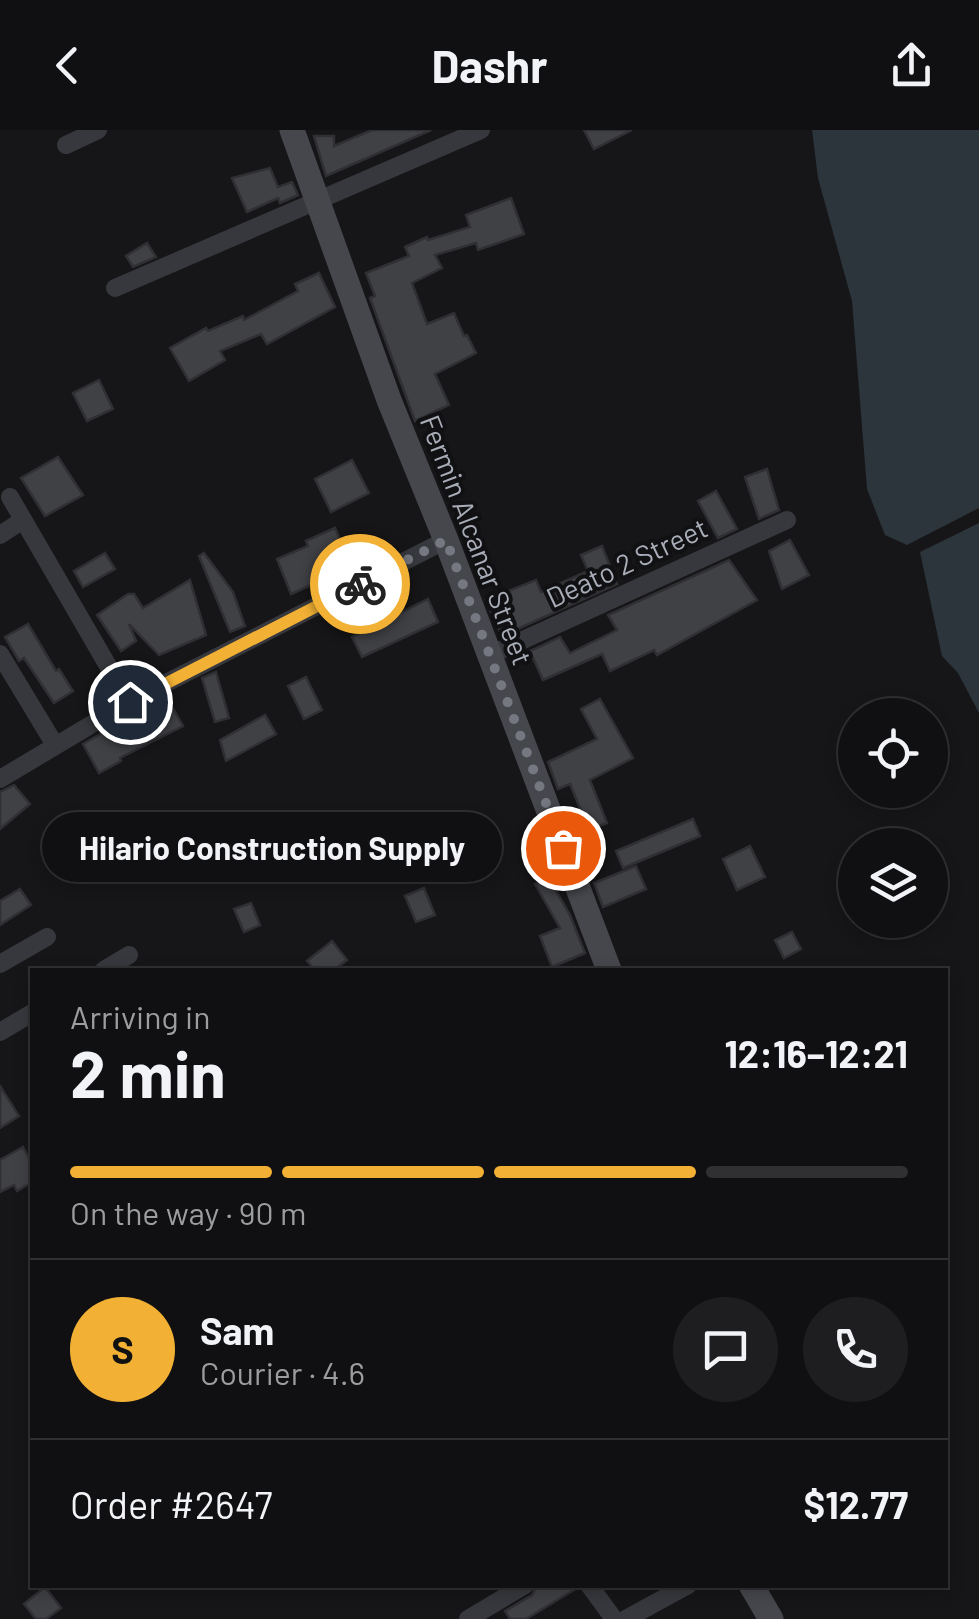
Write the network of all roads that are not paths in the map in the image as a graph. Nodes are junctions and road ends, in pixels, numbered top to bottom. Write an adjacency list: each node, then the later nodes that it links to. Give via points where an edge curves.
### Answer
1 (98, 130): 4 (street)
2 (292, 130): 5 (main road, Fermin Alcanar Street)
3 (481, 130): 5 (street)
4 (66, 145)
5 (319, 201): 6 (street); 11 (main road, Fermin Alcanar Street)
6 (115, 288)
7 (10, 496): 8 (street)
8 (23, 520): 10 (street); 14 (street)
9 (787, 520): 13 (street, Deato 2 Street)
10 (0, 535)
11 (446, 540): 13 (main road, Fermin Alcanar Street); 14 (street)
12 (0, 654): 15 (street)
13 (490, 656): 21 (main road, Fermin Alcanar Street)
14 (130, 702): 15 (street)
15 (54, 745): 16 (street)
16 (0, 778)
17 (47, 937): 19 (street)
18 (129, 956): 20 (street)
19 (0, 964)
20 (108, 968)
21 (608, 968)
22 (30, 1014): 23 (street)
23 (0, 1032)
24 (520, 1588): 28 (street)
25 (591, 1588): 29 (street)
26 (683, 1588): 30 (street)
27 (753, 1588): 31 (main road)
28 (468, 1619)
29 (614, 1619)
30 (626, 1619)
31 (771, 1619)

